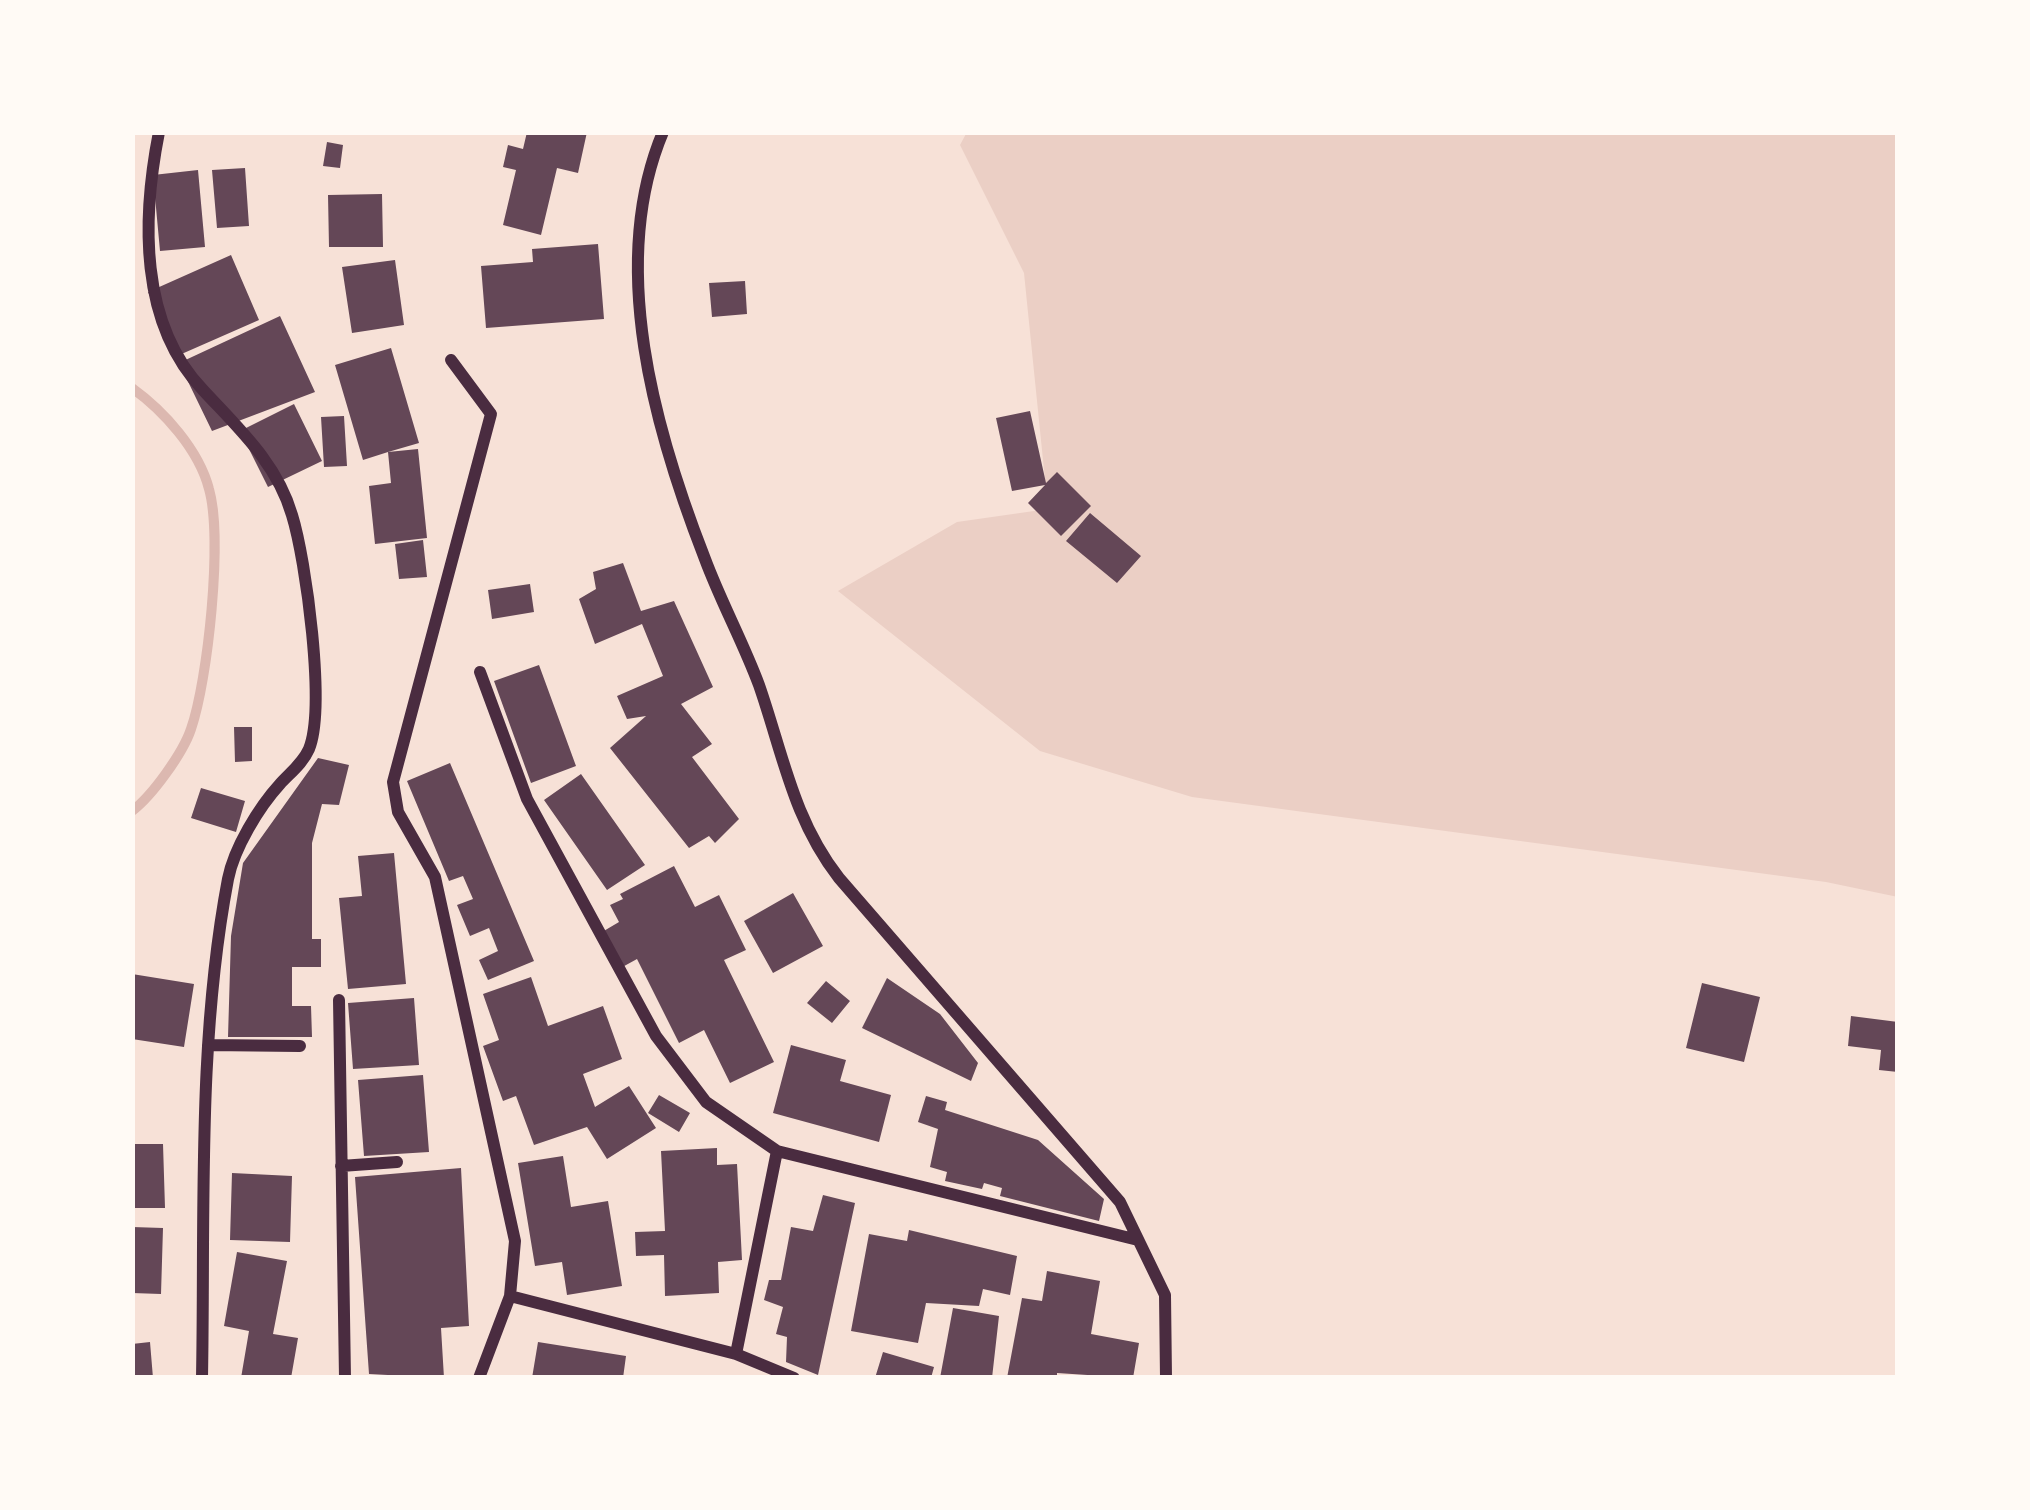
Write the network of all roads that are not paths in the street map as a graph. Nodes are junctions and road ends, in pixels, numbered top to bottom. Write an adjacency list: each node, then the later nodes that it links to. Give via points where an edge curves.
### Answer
1 (159, 132): 6 (street, via 151,176 156,308 176,357 238,422 292,513 316,718 308,751 276,788 229,872)
2 (663, 132): 11 (street, via 639,227 650,383 794,804 811,842 1120,1202)
3 (451, 360): 12 (street, via 491,414 393,782 398,812 436,878 499,1150 515,1241)
4 (480, 672): 8 (street, via 527,799 656,1036 706,1102)
5 (339, 1000): 10 (street)
6 (208, 1045): 7 (street); 14 (street)
7 (300, 1046)
8 (778, 1151): 11 (street); 13 (street)
9 (397, 1162): 10 (street)
10 (341, 1166): 15 (street)
11 (1138, 1240): 18 (street, via 1165,1295)
12 (510, 1296): 13 (street); 16 (street)
13 (736, 1354): 17 (street)
14 (202, 1378)
15 (346, 1378)
16 (479, 1378)
17 (794, 1378)
18 (1166, 1378)

